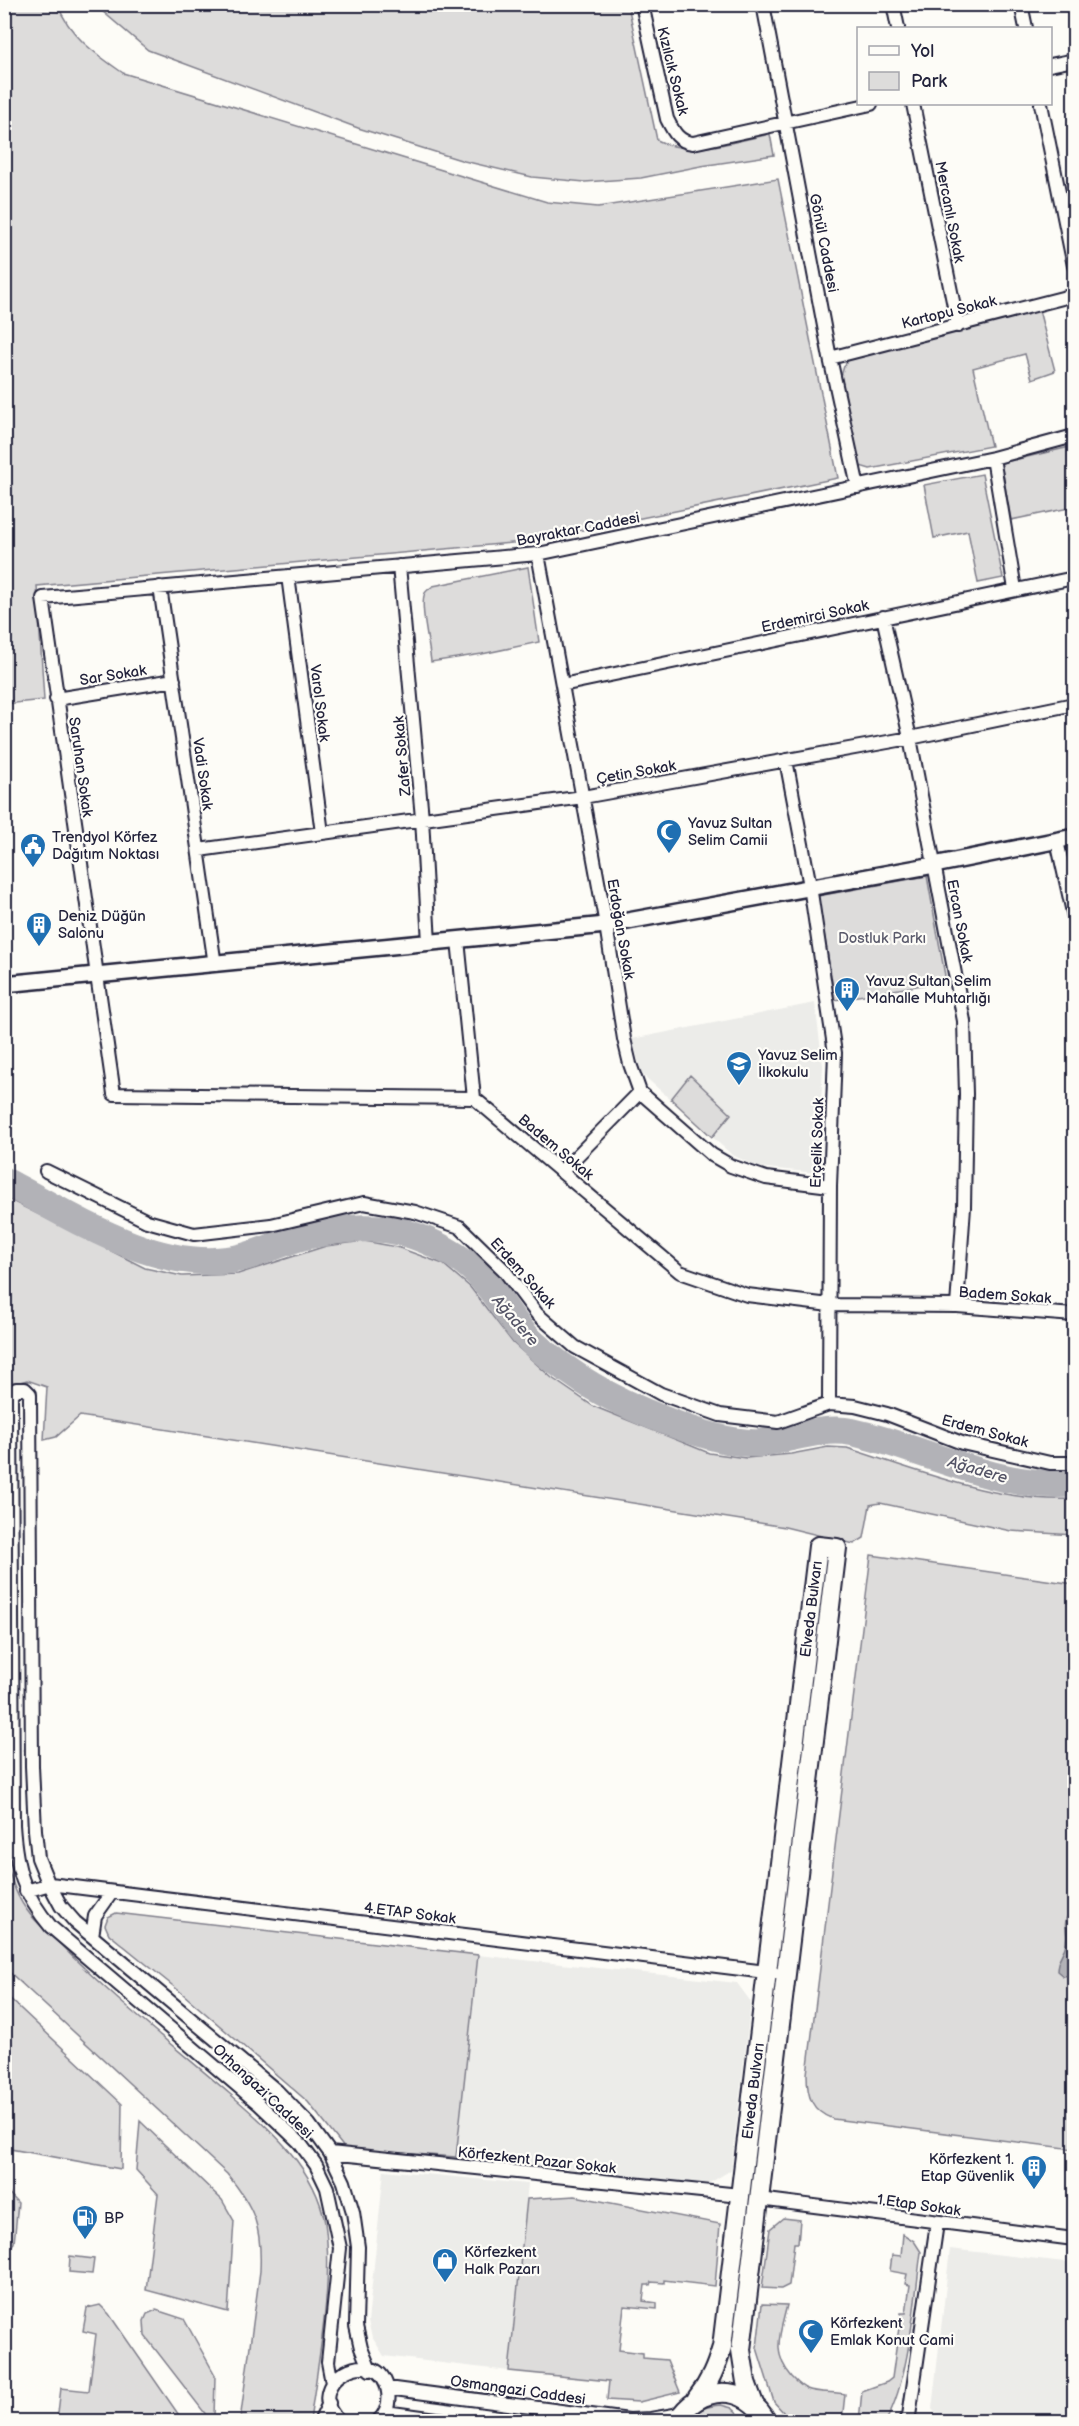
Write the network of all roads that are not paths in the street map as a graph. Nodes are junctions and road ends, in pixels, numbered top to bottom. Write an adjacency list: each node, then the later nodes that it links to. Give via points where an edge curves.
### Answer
1 (642, 4): 12 (street, Kızılcık Sokak, via 662,98 673,131 685,143)
2 (763, 4): 12 (street, Gönül Caddesi)
3 (893, 4): 5 (street)
4 (1021, 4): 6 (street)
5 (898, 27)
6 (1026, 27)
7 (1074, 60): 8 (street)
8 (1052, 65)
9 (866, 105): 12 (street)
10 (913, 105): 15 (street, Mercanlı Sokak)
11 (1041, 105): 13 (street)
12 (786, 122): 16 (street, Gönül Caddesi)
13 (1074, 266)
14 (1074, 295): 15 (street, Kartopu Sokak)
15 (958, 326): 16 (street, Kartopu Sokak)
16 (831, 358): 19 (street, Gönül Caddesi)
17 (1074, 436): 18 (street, Bayraktar Caddesi)
18 (993, 458): 19 (street, Bayraktar Caddesi); 25 (street)
19 (858, 487): 20 (street, Bayraktar Caddesi)
20 (538, 554): 21 (street, Bayraktar Caddesi); 29 (street, Erdoğan Sokak)
21 (399, 567): 22 (street, Bayraktar Caddesi); 35 (street, Zafer Sokak)
22 (288, 576): 24 (street, Bayraktar Caddesi); 36 (street, Varol Sokak)
23 (1074, 578): 25 (street, Erdemirci Sokak)
24 (160, 587): 26 (street, Bayraktar Caddesi); 28 (street, Vadi Sokak)
25 (1015, 589): 27 (street, Erdemirci Sokak)
26 (43, 598): 30 (street, Saruhan Sokak)
27 (884, 617): 29 (street, Erdemirci Sokak); 32 (street, Ercan Sokak)
28 (174, 680): 30 (street, Sar Sokak); 39 (street, Vadi Sokak)
29 (562, 685): 34 (street, Erdoğan Sokak)
30 (56, 699): 47 (street, Saruhan Sokak)
31 (1074, 704): 32 (street, Çetin Sokak)
32 (910, 738): 33 (street, Çetin Sokak); 40 (street, Ercan Sokak)
33 (786, 760): 34 (street, Çetin Sokak); 41 (street, Erçelik Sokak)
34 (583, 797): 35 (street, Çetin Sokak); 43 (street, Erdoğan Sokak)
35 (422, 818): 36 (street, Çetin Sokak); 45 (street, Zafer Sokak)
36 (322, 833): 39 (street, Çetin Sokak)
37 (1074, 837): 38 (street)
38 (1057, 841): 40 (street); 42 (street)
39 (199, 850): 46 (street, Vadi Sokak)
40 (934, 865): 41 (street); 55 (street, Ercan Sokak, via 964,1021 964,1184)
41 (810, 886): 43 (street); 53 (street, Erçelik Sokak, via 835,1053)
42 (1074, 917)
43 (606, 925): 44 (street); 49 (street, Erdoğan Sokak, via 628,1059)
44 (458, 940): 45 (street); 50 (street)
45 (429, 943): 46 (street)
46 (214, 964): 47 (street)
47 (95, 976): 48 (street); 50 (street, via 114,1094)
48 (4, 984)
49 (640, 1092): 52 (street); 53 (street, Erdoğan Sokak, via 712,1155 731,1166 766,1178)
50 (474, 1098): 52 (street, Badem Sokak)
51 (46, 1171): 57 (street, Erdem Sokak, via 147,1221 194,1234 271,1225 363,1203 415,1212 460,1227 504,1270 537,1314 575,1347 661,1394 720,1415 778,1422)
52 (562, 1171): 54 (street, Badem Sokak, via 680,1272 747,1295)
53 (830, 1186): 54 (street, Erçelik Sokak)
54 (831, 1305): 55 (street, Badem Sokak); 57 (street, Erçelik Sokak)
55 (957, 1306): 56 (street, Badem Sokak)
56 (1074, 1315)
57 (829, 1404): 58 (street, Erdem Sokak, via 871,1409 944,1438 996,1452 1050,1463)
58 (1074, 1463)
59 (50, 1884): 60 (street); 60 (street, Orhangazi Caddesi, via 38,1858 32,1766 30,1394 25,1389 16,1389 12,1396 13,1826 15,1855); 61 (street, 4.ETAP Sokak); 62 (street, Orhangazi Caddesi, via 61,1906)
60 (26, 1891): 71 (street, Orhangazi Caddesi, via 51,1927 259,2104 299,2142 316,2165 327,2188 340,2248 328,2362)
61 (112, 1892): 62 (street, via 95,1916); 63 (street, 4.ETAP Sokak)
62 (92, 1936): 65 (street, Orhangazi Caddesi, via 277,2091)
63 (767, 1972): 64 (street, 4.ETAP Sokak); 64 (main road, Elveda Bulvarı, via 818,1546 837,1548); 66 (main road, Elveda Bulvarı)
64 (786, 1975): 67 (main road, Elveda Bulvarı)
65 (330, 2153): 66 (street, Körfezkent Pazar Sokak); 70 (street, Orhangazi Caddesi, via 353,2212 358,2247 356,2326)
66 (740, 2195): 73 (main road, Elveda Bulvarı, via 722,2348 707,2386)
67 (759, 2199): 68 (street, 1.Etap Sokak); 75 (main road, Elveda Bulvarı, via 741,2350)
68 (937, 2223): 69 (street, 1.Etap Sokak); 78 (street)
69 (1074, 2239)
70 (370, 2370): 71 (street, via 347,2369); 72 (street, via 384,2380)
71 (332, 2383): 74 (street, Orhangazi Caddesi)
72 (387, 2388): 76 (street, via 389,2400); 77 (street, Osmangazi Caddesi, via 629,2420)
73 (697, 2398): 75 (main road, via 732,2393); 77 (main road, Elveda Bulvarı)
74 (329, 2403): 79 (street); 80 (street)
75 (754, 2404): 82 (main road)
76 (381, 2417): 81 (street)
77 (678, 2418)
78 (909, 2420)
79 (320, 2421)
80 (340, 2421)
81 (459, 2421)
82 (767, 2421)

